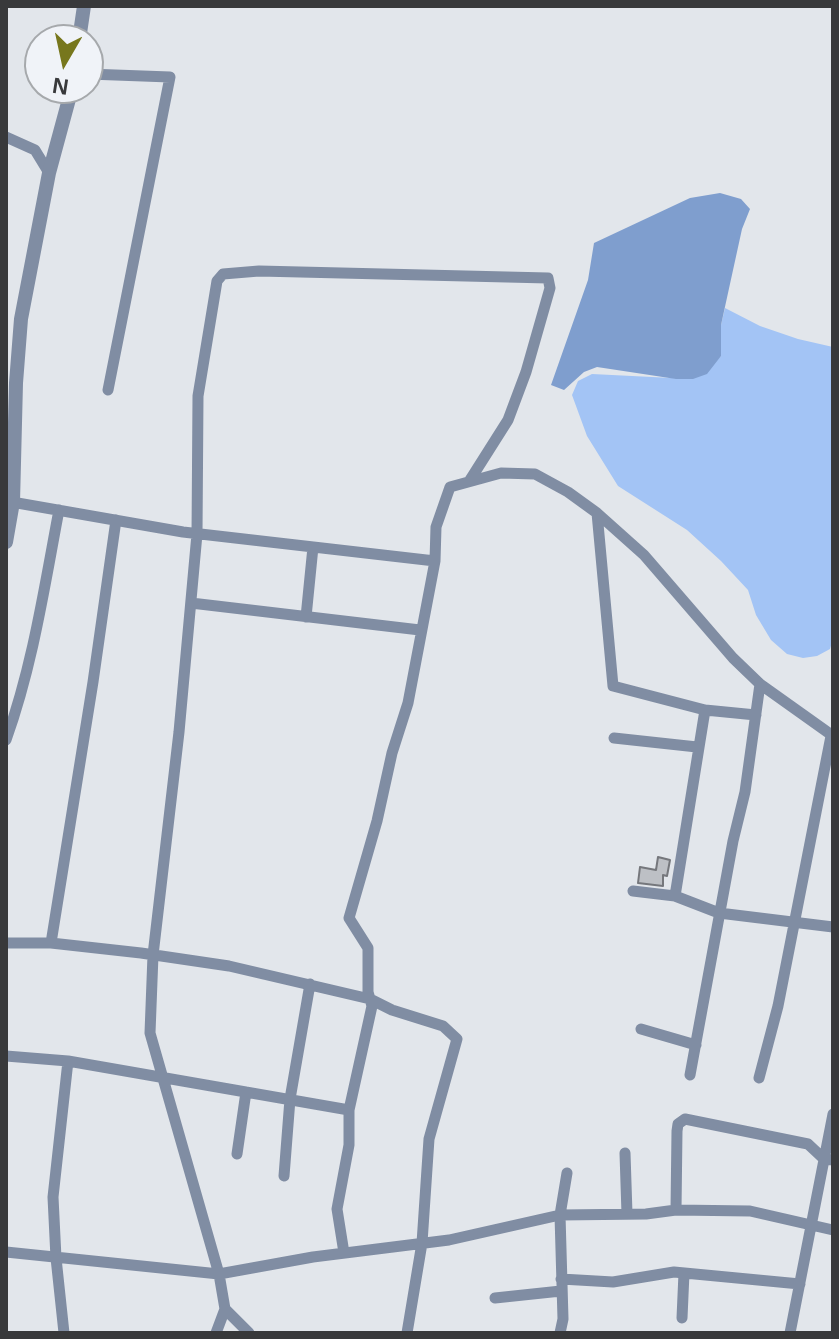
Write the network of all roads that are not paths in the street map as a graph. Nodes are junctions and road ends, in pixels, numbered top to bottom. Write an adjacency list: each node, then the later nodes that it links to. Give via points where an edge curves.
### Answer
1 (104, 75): 6 (street, via 170,77)
2 (68, 104): 4 (street)
3 (6, 137): 4 (street, via 35,150)
4 (49, 173): 5 (street)
5 (13, 334): 8 (street)
6 (108, 390)
7 (470, 480): 10 (street, via 501,473 535,474); 12 (street, via 508,420 550,288 548,278 223,274 217,281 198,396); 15 (street, via 450,487 436,527)
8 (9, 501): 9 (street); 13 (street)
9 (59, 510): 11 (street); 24 (street, via 39,627)
10 (597, 513): 19 (street, via 644,555); 20 (street, via 613,686)
11 (116, 520): 12 (street); 32 (street)
12 (197, 534): 14 (street); 16 (street)
13 (6, 542)
14 (313, 547): 15 (street); 17 (street)
15 (435, 561): 18 (street)
16 (191, 603): 17 (street); 33 (street)
17 (306, 617): 18 (street)
18 (420, 630): 35 (street, via 408,703 349,918 368,948)
19 (760, 684): 21 (street); 22 (street)
20 (705, 710): 21 (street); 25 (street)
21 (756, 715): 28 (street)
22 (832, 736): 29 (street)
23 (614, 738): 25 (street)
24 (6, 740)
25 (697, 747): 27 (street)
26 (633, 891): 27 (street)
27 (675, 896): 28 (street)
28 (719, 913): 29 (street); 37 (street)
29 (795, 922): 30 (street); 42 (street)
30 (833, 927)
31 (6, 943): 32 (street)
32 (51, 943): 33 (street)
33 (153, 955): 34 (street); 41 (street, via 150,1033)
34 (310, 984): 35 (street); 44 (street)
35 (370, 999): 45 (street); 57 (street, via 443,1026 457,1039 429,1139)
36 (641, 1029): 37 (street)
37 (696, 1045): 40 (street)
38 (6, 1056): 39 (street)
39 (68, 1061): 41 (street); 60 (street, via 53,1197)
40 (690, 1075)
41 (162, 1076): 43 (street); 62 (street)
42 (759, 1078)
43 (246, 1092): 44 (street); 48 (street)
44 (291, 1100): 45 (street); 51 (street)
45 (349, 1110): 59 (street, via 349,1145 337,1209)
46 (833, 1114): 49 (street)
47 (625, 1153): 53 (street)
48 (237, 1154)
49 (829, 1160): 52 (street, via 808,1144 685,1119 677,1131); 55 (street)
50 (567, 1173): 54 (street)
51 (284, 1176)
52 (676, 1210): 53 (street); 55 (street, via 750,1211)
53 (627, 1214): 54 (street)
54 (560, 1215): 57 (street); 64 (street)
55 (811, 1226): 56 (street); 63 (street)
56 (833, 1230)
57 (422, 1243): 59 (street); 71 (street)
58 (6, 1252): 60 (street)
59 (344, 1253): 62 (street)
60 (56, 1258): 62 (street); 68 (street)
61 (684, 1273): 63 (street); 64 (street); 67 (street)
62 (219, 1274): 66 (street)
63 (800, 1284): 73 (street)
64 (561, 1285): 65 (street); 72 (street)
65 (495, 1298)
66 (225, 1309): 69 (street); 70 (street)
67 (682, 1318)
68 (64, 1333)
69 (216, 1333)
70 (249, 1333)
71 (407, 1333)
72 (560, 1333)
73 (790, 1333)

